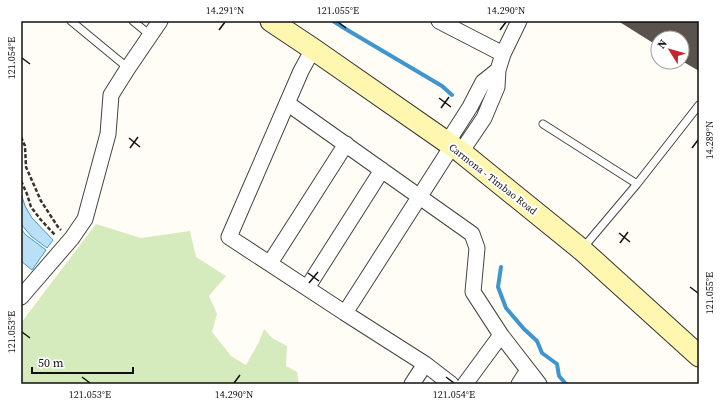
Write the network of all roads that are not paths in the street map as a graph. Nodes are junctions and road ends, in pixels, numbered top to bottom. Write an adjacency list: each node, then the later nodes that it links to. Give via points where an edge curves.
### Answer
1 (71, 21): 10 (lane)
2 (133, 21): 7 (lane)
3 (160, 21): 7 (street)
4 (271, 21): 8 (main road, Carmona - Timbao Road)
5 (519, 21): 9 (street)
6 (441, 22): 9 (street)
7 (150, 35): 10 (street)
8 (313, 49): 11 (street); 15 (main road, Carmona - Timbao Road)
9 (503, 54): 15 (street, via 498,70 497,87 484,118)
10 (128, 68): 22 (street, via 111,95 108,134 85,219 72,238)
11 (287, 103): 14 (street); 20 (street, via 229,237)
12 (699, 105): 17 (lane)
13 (543, 124): 17 (lane)
14 (346, 144): 16 (street); 20 (street)
15 (453, 147): 18 (street); 19 (main road, Carmona - Timbao Road)
16 (382, 170): 18 (street); 21 (street)
17 (637, 184): 19 (lane)
18 (419, 196): 23 (street); 24 (street, via 472,234 477,248 473,292)
19 (582, 250): 25 (main road, Carmona - Timbao Road)
20 (270, 263): 21 (street)
21 (307, 288): 23 (street)
22 (21, 297)
23 (345, 313): 26 (street)
24 (500, 334): 27 (street); 30 (street)
25 (698, 353)
26 (425, 364): 28 (street); 29 (street)
27 (528, 370): 31 (street); 32 (street)
28 (412, 384)
29 (451, 384)
30 (465, 384)
31 (519, 384)
32 (539, 384)

